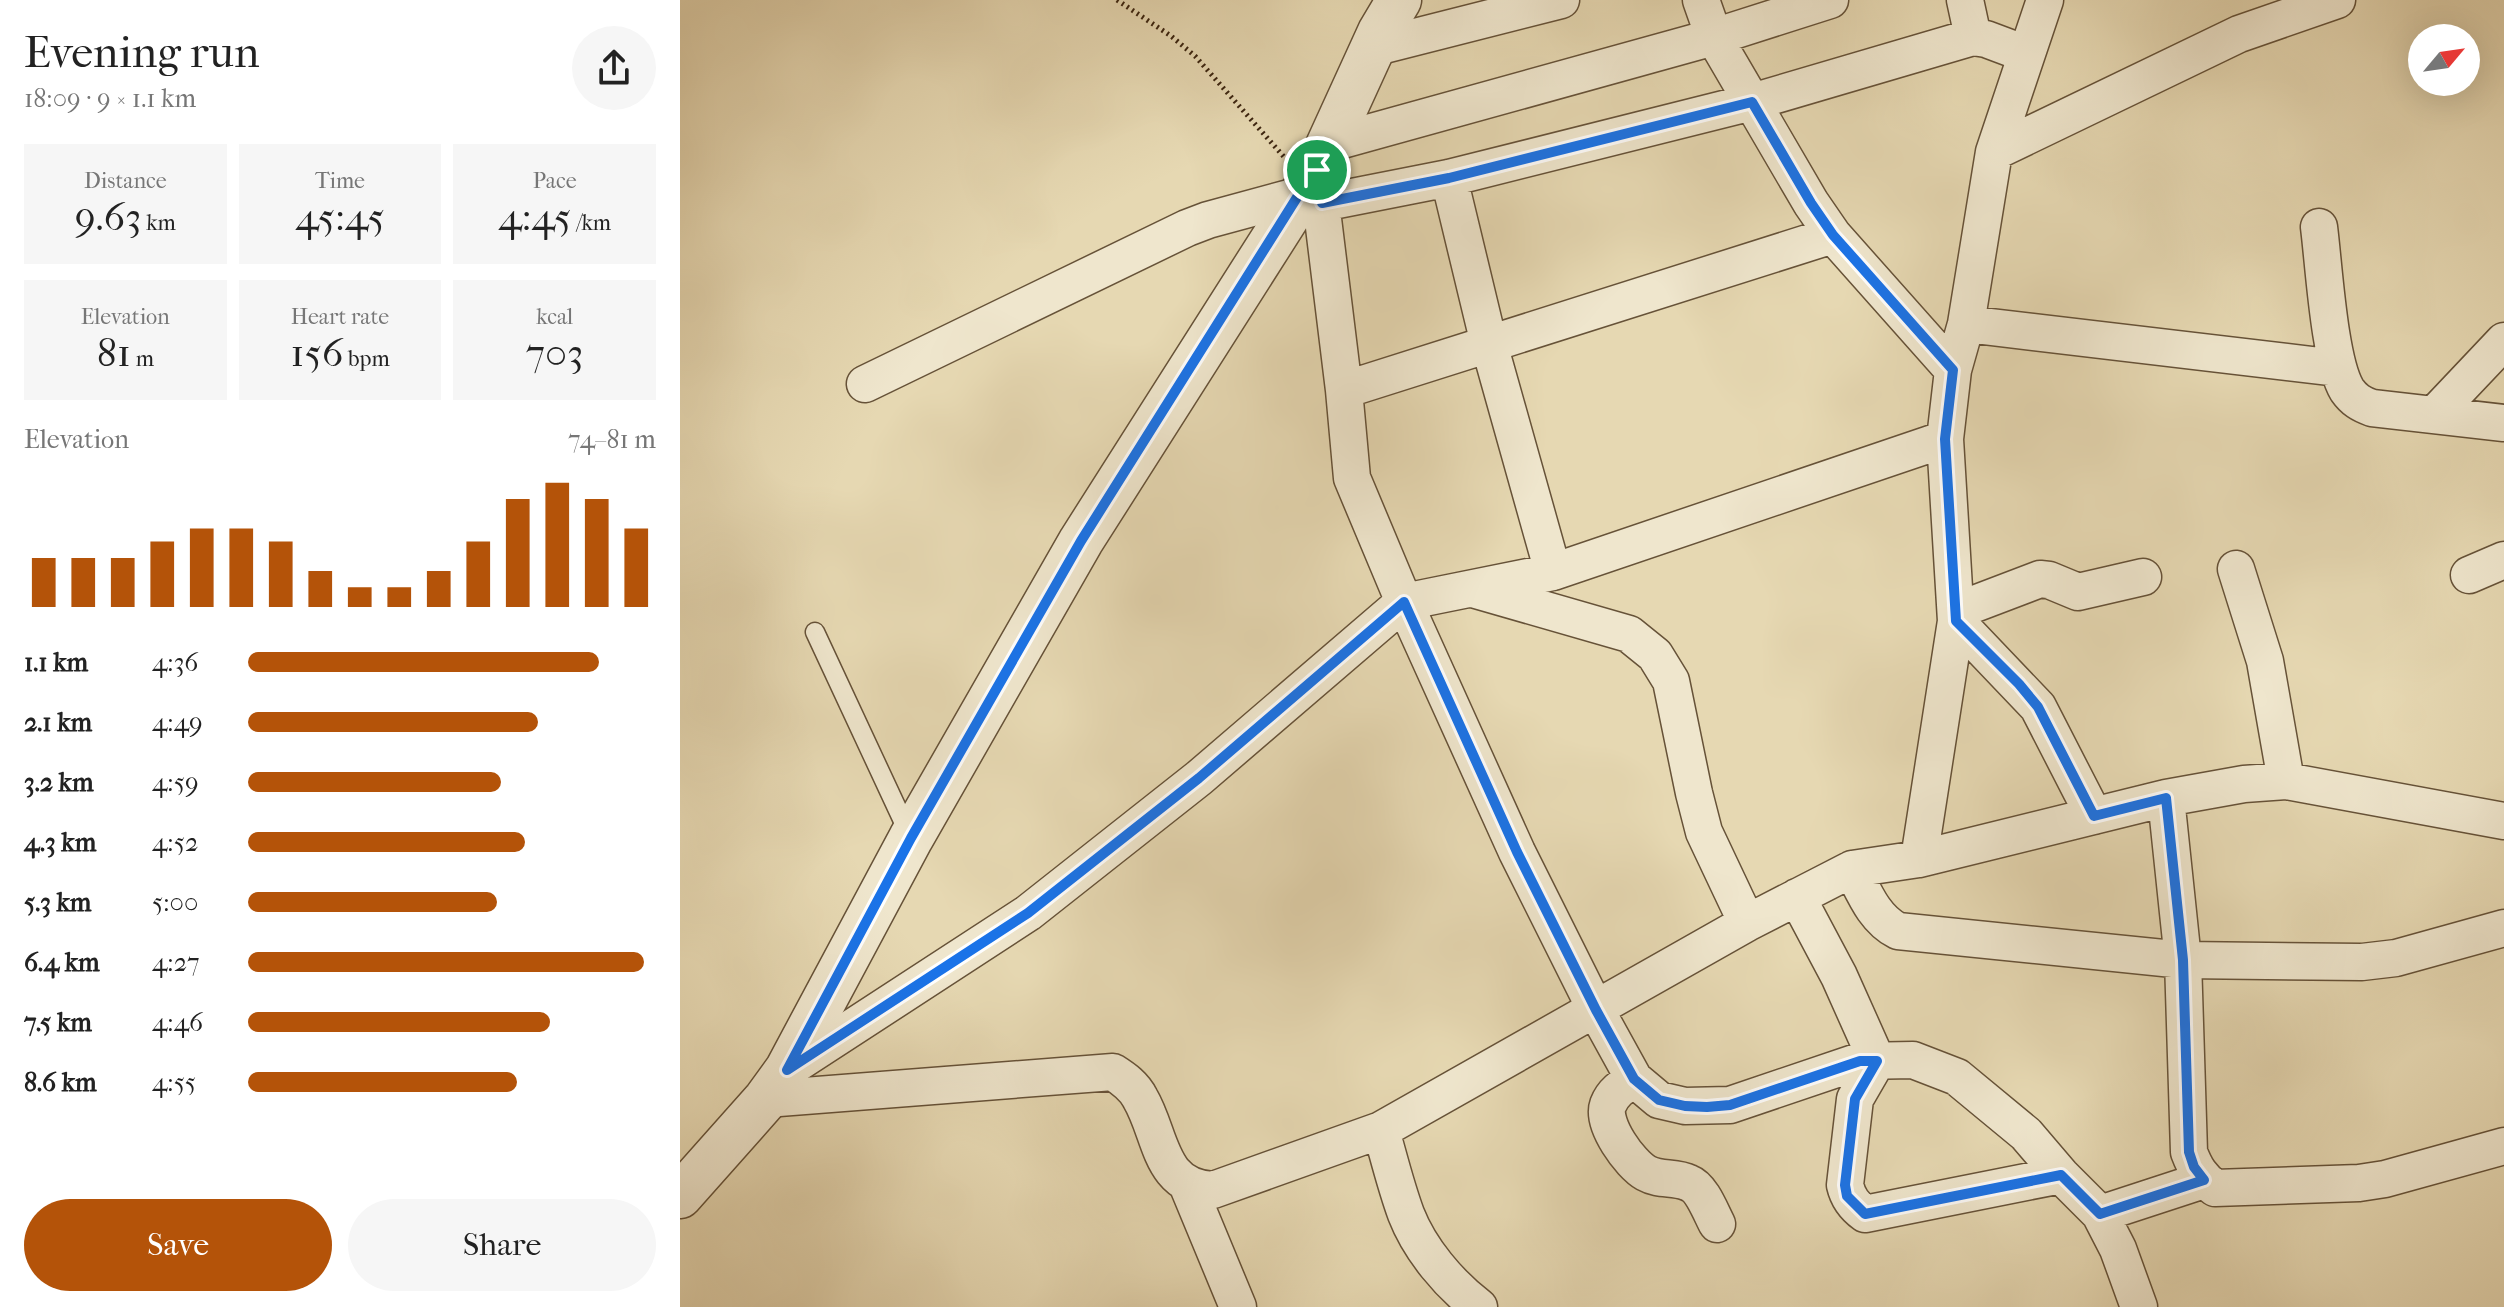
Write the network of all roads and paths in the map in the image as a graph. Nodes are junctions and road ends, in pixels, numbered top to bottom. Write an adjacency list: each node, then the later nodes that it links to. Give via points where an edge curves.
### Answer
1 (1117, 0): 16 (path, via 1195,56)
2 (1399, 0): 11 (street)
3 (1561, 0): 11 (street)
4 (1701, 0): 9 (street)
5 (1830, 0): 9 (street)
6 (1965, 0): 10 (street)
7 (2045, 0): 12 (street)
8 (2337, 0): 14 (street, via 2248,30)
9 (1714, 37): 13 (street); 16 (street)
10 (1973, 37): 12 (street); 13 (street)
11 (1372, 48): 16 (street)
12 (2026, 54): 14 (street)
13 (1752, 102): 15 (street); 18 (street)
14 (1994, 152): 19 (street)
15 (1449, 178): 16 (street); 21 (street)
16 (1315, 179): 24 (street, via 1187,228); 25 (street); 42 (street, via 1081,541)
17 (2319, 227): 22 (street)
18 (1833, 235): 21 (street); 23 (street)
19 (1966, 324): 22 (street); 23 (street)
20 (2504, 341): 26 (street)
21 (1489, 344): 25 (street); 31 (street)
22 (2337, 368): 26 (street, via 2358,403)
23 (1953, 370): 28 (street)
24 (865, 384)
25 (1344, 390): 35 (street, via 1352,478)
26 (2434, 415): 27 (street)
27 (2504, 423)
28 (1945, 439): 31 (street); 36 (street)
29 (2504, 560): 32 (street)
30 (2236, 569): 38 (street, via 2265,661)
31 (1553, 572): 34 (street)
32 (2469, 575)
33 (2143, 577): 36 (street, via 2078,592 2040,579)
34 (1471, 588): 35 (street); 46 (street, via 1629,634 1655,655 1671,681 1704,832)
35 (1404, 602): 49 (street, via 1517,852); 52 (street, via 1199,778 1028,913)
36 (1956, 616): 40 (street, via 2038,707); 43 (street)
37 (815, 632): 42 (lane)
38 (2286, 781): 39 (street); 41 (street)
39 (2166, 798): 40 (street); 48 (street)
40 (2094, 816): 43 (street)
41 (2504, 821)
42 (911, 838): 52 (street)
43 (1919, 859): 44 (street)
44 (1852, 869): 45 (street); 48 (street, via 1878,915 1898,931)
45 (1797, 897): 46 (street); 50 (street)
46 (1747, 923): 49 (street)
47 (2504, 928): 48 (street, via 2396,958 2362,962)
48 (2183, 960): 56 (street, via 2189,1152)
49 (1596, 1010): 51 (street); 53 (street)
50 (1877, 1061): 51 (street, via 1860,1061 1730,1105 1707,1107 1659,1100); 55 (street, via 1913,1060 1957,1077 2026,1134); 55 (street, via 1855,1099 1845,1185 1847,1196 1865,1214)
51 (1634, 1079): 60 (street, via 1616,1091 1607,1108 1629,1159 1660,1179 1696,1188)
52 (777, 1084): 57 (street, via 1113,1072 1140,1098 1170,1171); 58 (street)
53 (1381, 1130): 57 (street, via 1213,1190); 62 (street, via 1407,1217 1430,1256)
54 (2504, 1146): 56 (street, via 2359,1183 2215,1188)
55 (2061, 1175): 59 (street)
56 (2204, 1180): 59 (street)
57 (1187, 1184): 61 (street)
58 (680, 1196)
59 (2100, 1214): 63 (street)
60 (1717, 1224)
61 (1238, 1307)
62 (1479, 1307)
63 (2139, 1307)

